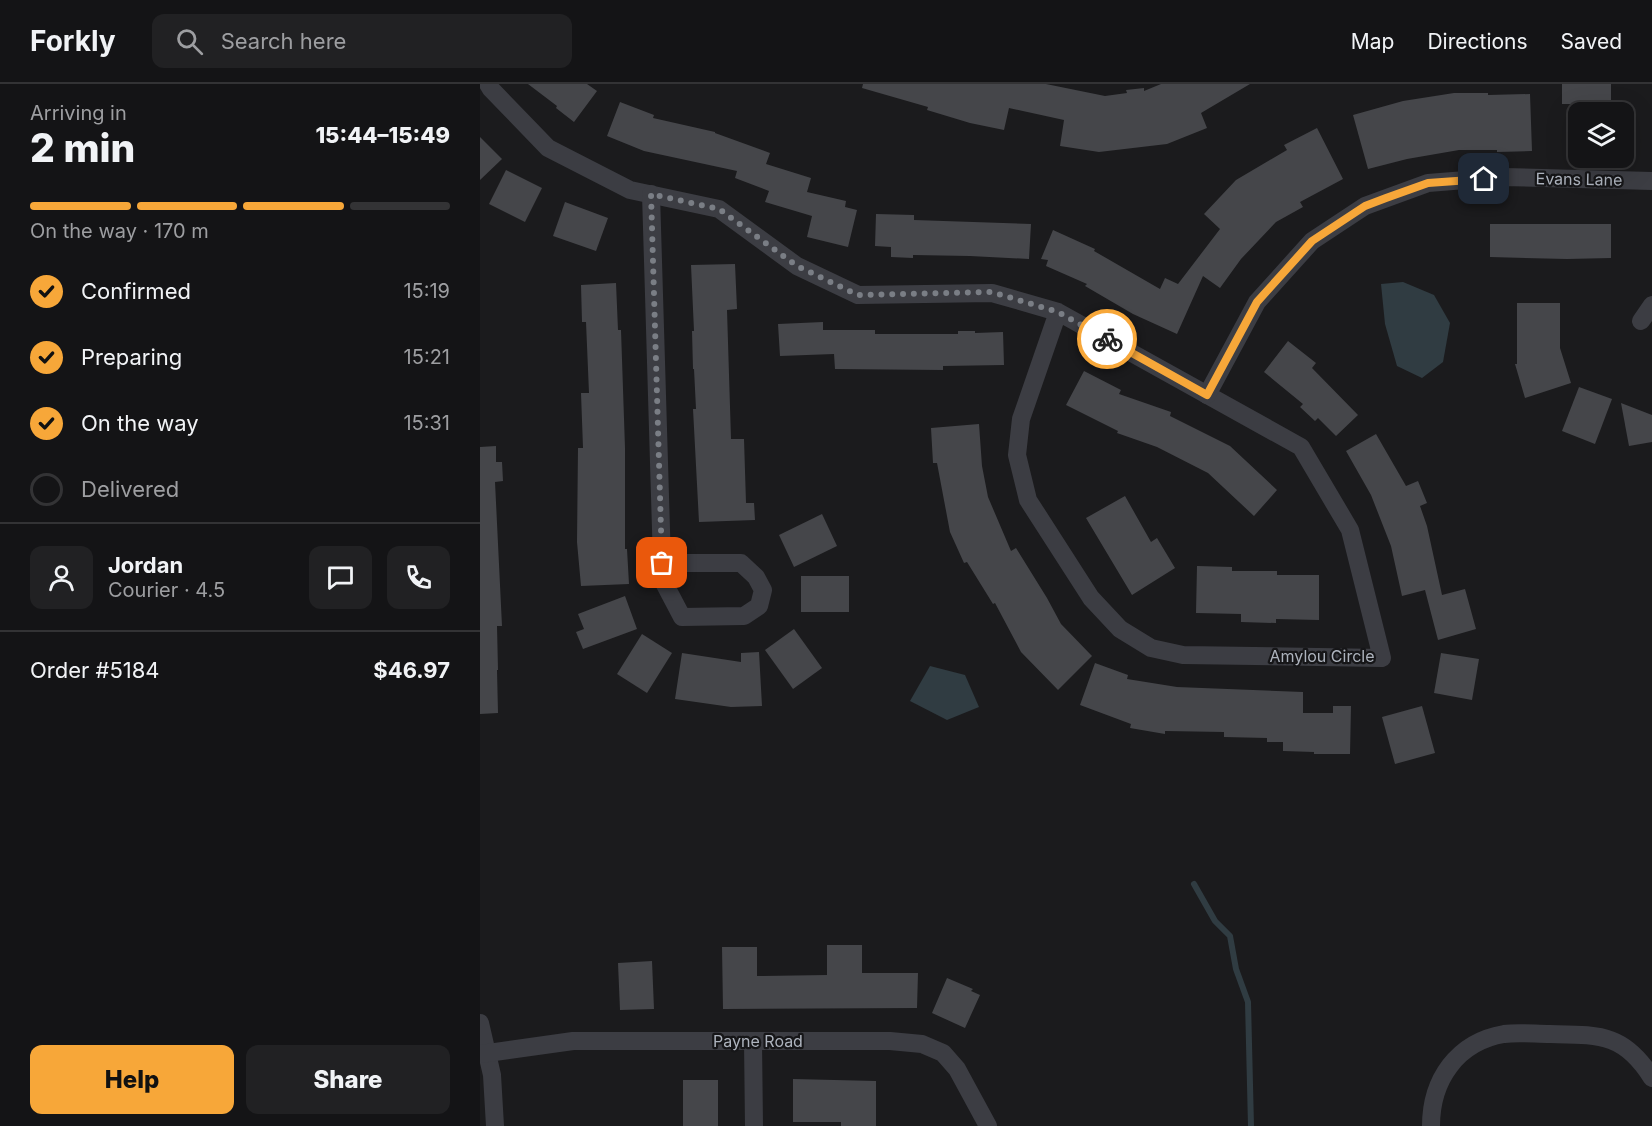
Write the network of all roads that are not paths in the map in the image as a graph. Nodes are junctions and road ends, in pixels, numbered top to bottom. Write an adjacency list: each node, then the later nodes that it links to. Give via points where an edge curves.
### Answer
1 (488, 84): 3 (street, Amylou Circle, via 548,148 630,190)
2 (1652, 181): 7 (street, Evans Lane, via 1503,177 1428,183 1365,206 1312,241 1257,302)
3 (651, 194): 5 (street, Amylou Circle, via 719,209 797,266 858,295 992,292); 8 (street)
4 (1652, 305): 6 (street)
5 (1058, 312): 7 (street, Amylou Circle); 7 (street, Amylou Circle, via 1021,419 1017,455 1028,500 1091,598 1120,629 1151,648 1183,655 1382,658 1350,530 1301,447)
6 (1641, 321)
7 (1207, 395)
8 (662, 563): 8 (street, via 741,563 756,577 762,590 759,606 744,616 682,617 662,579)
9 (480, 1023): 11 (street)
10 (753, 1041): 11 (street, Payne Road, via 573,1041); 14 (street); 15 (street, Payne Road, via 921,1044 942,1053 957,1069)
11 (483, 1054): 13 (street, via 492,1075)
12 (1652, 1078): 16 (street, via 1642,1063 1615,1040 1593,1035 1505,1034 1481,1040 1456,1057 1434,1097)
13 (495, 1126)
14 (754, 1126)
15 (988, 1126)
16 (1431, 1126)

